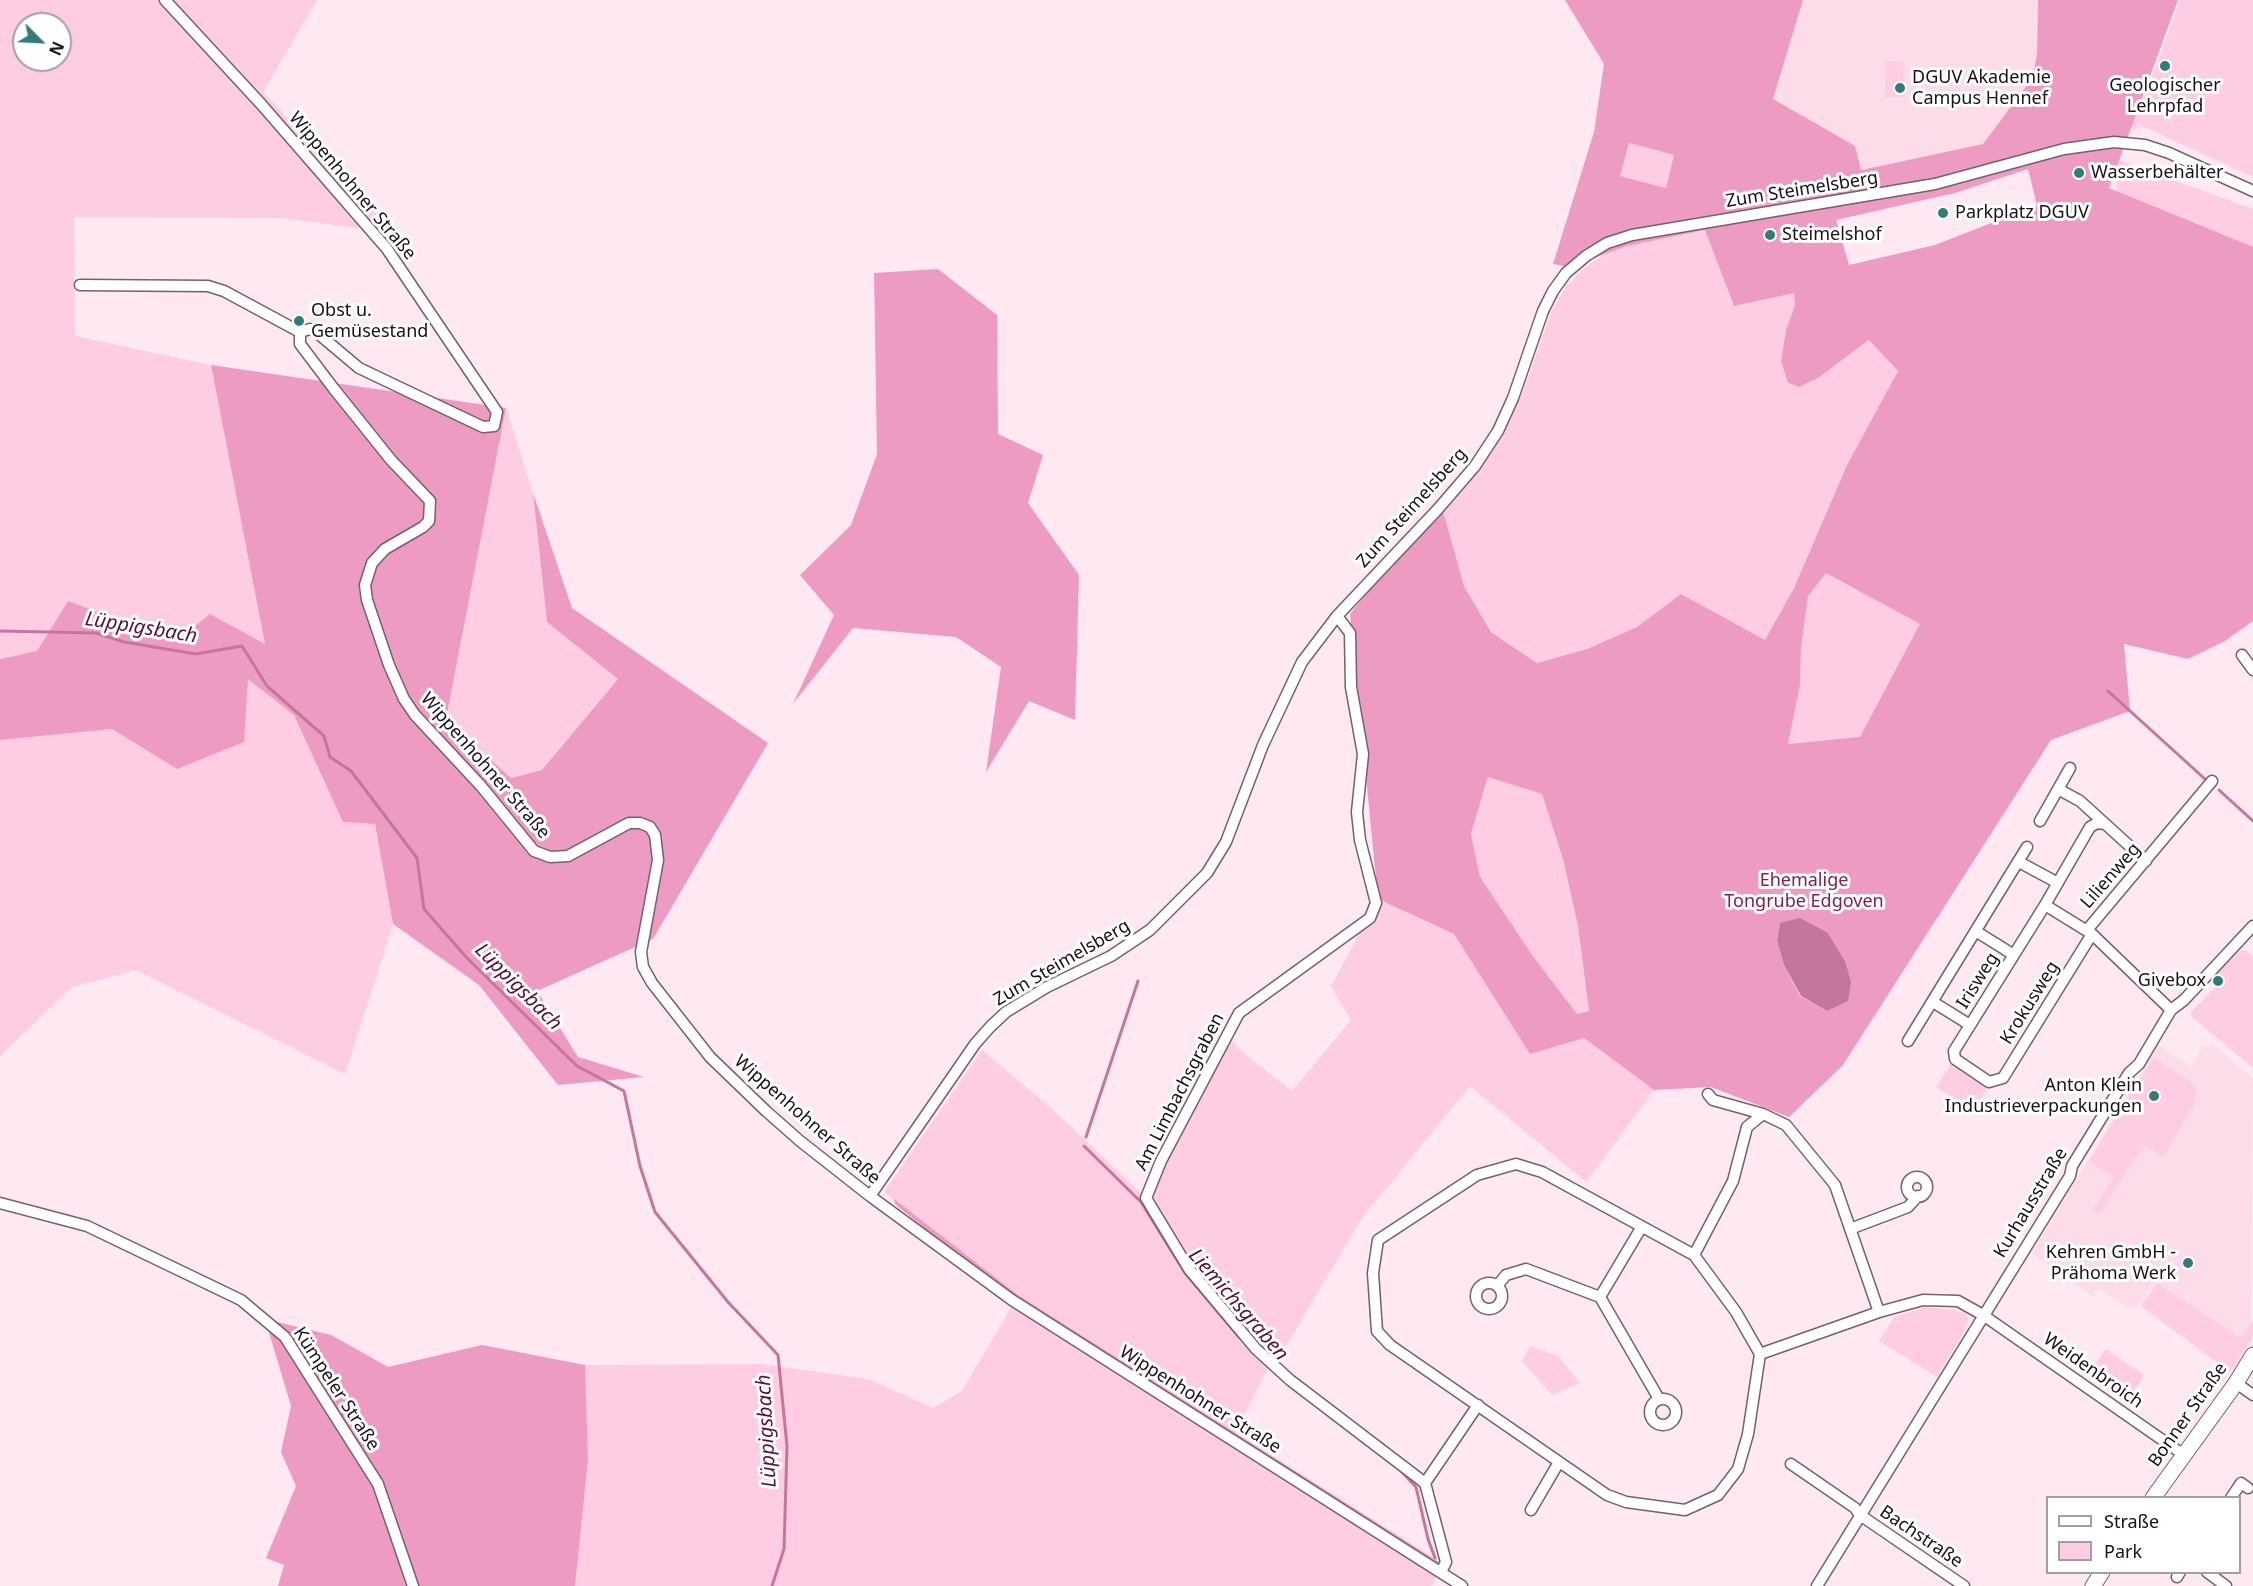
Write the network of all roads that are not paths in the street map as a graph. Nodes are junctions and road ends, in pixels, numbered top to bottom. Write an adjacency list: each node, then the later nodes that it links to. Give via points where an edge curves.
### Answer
1 (165, 0): 4 (street, Wippenhohner Straße, via 387,249 495,408 496,424 483,427 359,368 315,331)
2 (2253, 191): 5 (street, Zum Steimelsberg, via 2169,153 2145,145 2114,142 2064,149 1935,184 1607,243 1566,273 1553,291 1513,398 1498,431 1475,465)
3 (80, 285): 4 (street, via 208,286)
4 (300, 332): 30 (street, Wippenhohner Straße, via 300,344 432,507 423,528 385,549 372,563 365,585 404,699 415,716 481,786 534,851 550,857 568,856 629,824 650,827 658,860 641,952 647,976 737,1085)
5 (1337, 616): 30 (street, Zum Steimelsberg, via 1302,662 1263,745 1226,842 1207,873 1150,930 1112,956 1037,993 990,1027); 48 (street, Am Limbachsgraben, via 1350,633 1352,687 1363,754 1357,812 1376,903 1371,918 1239,1013 1161,1161 1146,1198 1189,1269 1261,1354)
6 (2242, 655): 7 (street)
7 (2253, 670)
8 (2070, 768): 10 (street)
9 (2210, 784): 14 (street, Lilienweg)
10 (2058, 789): 11 (street); 12 (street, via 2080,801)
11 (2040, 821)
12 (2105, 824): 14 (street); 16 (street, Irisweg, via 2090,827)
13 (2027, 847): 15 (street, Irisweg)
14 (2146, 861): 20 (street, Lilienweg)
15 (2019, 862): 16 (street); 19 (street, Irisweg)
16 (2058, 883): 17 (street, Irisweg)
17 (2045, 904): 20 (street); 21 (street, Irisweg)
18 (2253, 926): 23 (street, Kurhausstraße)
19 (1977, 932): 21 (street, Irisweg); 22 (street, Irisweg)
20 (2090, 932): 23 (street, Lilienweg); 26 (street, Krokusweg, via 2003,1078)
21 (2014, 955): 24 (street, Irisweg)
22 (1933, 1002): 24 (street, Irisweg); 25 (street, Irisweg)
23 (2171, 1010): 38 (street, Kurhausstraße)
24 (1970, 1025): 26 (street, Irisweg, via 1954,1051 1955,1059)
25 (1908, 1041)
26 (1989, 1082)
27 (1708, 1094): 28 (street, via 1713,1100)
28 (1763, 1114): 33 (street, via 1786,1125 1825,1170 1835,1185); 34 (street, via 1747,1127 1733,1181)
29 (1924, 1177): 33 (street, via 1913,1178 1908,1186 1912,1195 1918,1196 1908,1207)
30 (870, 1196): 54 (street, Wippenhohner Straße, via 1012,1300)
31 (0, 1203): 56 (street, Kümpeler Straße, via 87,1226 241,1300 285,1337 378,1484)
32 (1641, 1228): 34 (street); 36 (street); 44 (street, via 1542,1172 1516,1164 1477,1174 1378,1240 1372,1273 1377,1331 1390,1345)
33 (1850, 1229): 37 (street)
34 (1694, 1256): 39 (street, via 1736,1312)
35 (1497, 1286): 36 (street, via 1506,1275 1526,1269)
36 (1600, 1297): 43 (street)
37 (1879, 1312): 38 (street, Weidenbroich, via 1923,1300 1958,1301); 39 (street, Weidenbroich)
38 (1983, 1315): 45 (street, Weidenbroich); 53 (street, Kurhausstraße)
39 (1760, 1354): 46 (street, via 1748,1434 1738,1469 1718,1495 1685,1510 1626,1502 1607,1495)
40 (2253, 1355): 41 (main road, Bonner Straße)
41 (2236, 1383): 42 (street); 45 (main road, Bonner Straße)
42 (2253, 1395)
43 (1659, 1399)
44 (1478, 1405): 46 (street); 48 (street)
45 (2184, 1455): 50 (main road, Bonner Straße)
46 (1559, 1462): 52 (street)
47 (1791, 1464): 53 (street)
48 (1425, 1483): 54 (street, via 1446,1562)
49 (2251, 1486): 51 (street, via 2241,1483)
50 (2154, 1496)
51 (2232, 1496)
52 (1531, 1510)
53 (1860, 1515): 58 (street, Kurhausstraße); 59 (street, Bachstraße)
54 (1441, 1572): 57 (street, Wippenhohner Straße)
55 (2210, 1574): 60 (street)
56 (413, 1586)
57 (1462, 1586)
58 (1817, 1586)
59 (1964, 1586)
60 (2226, 1586)

